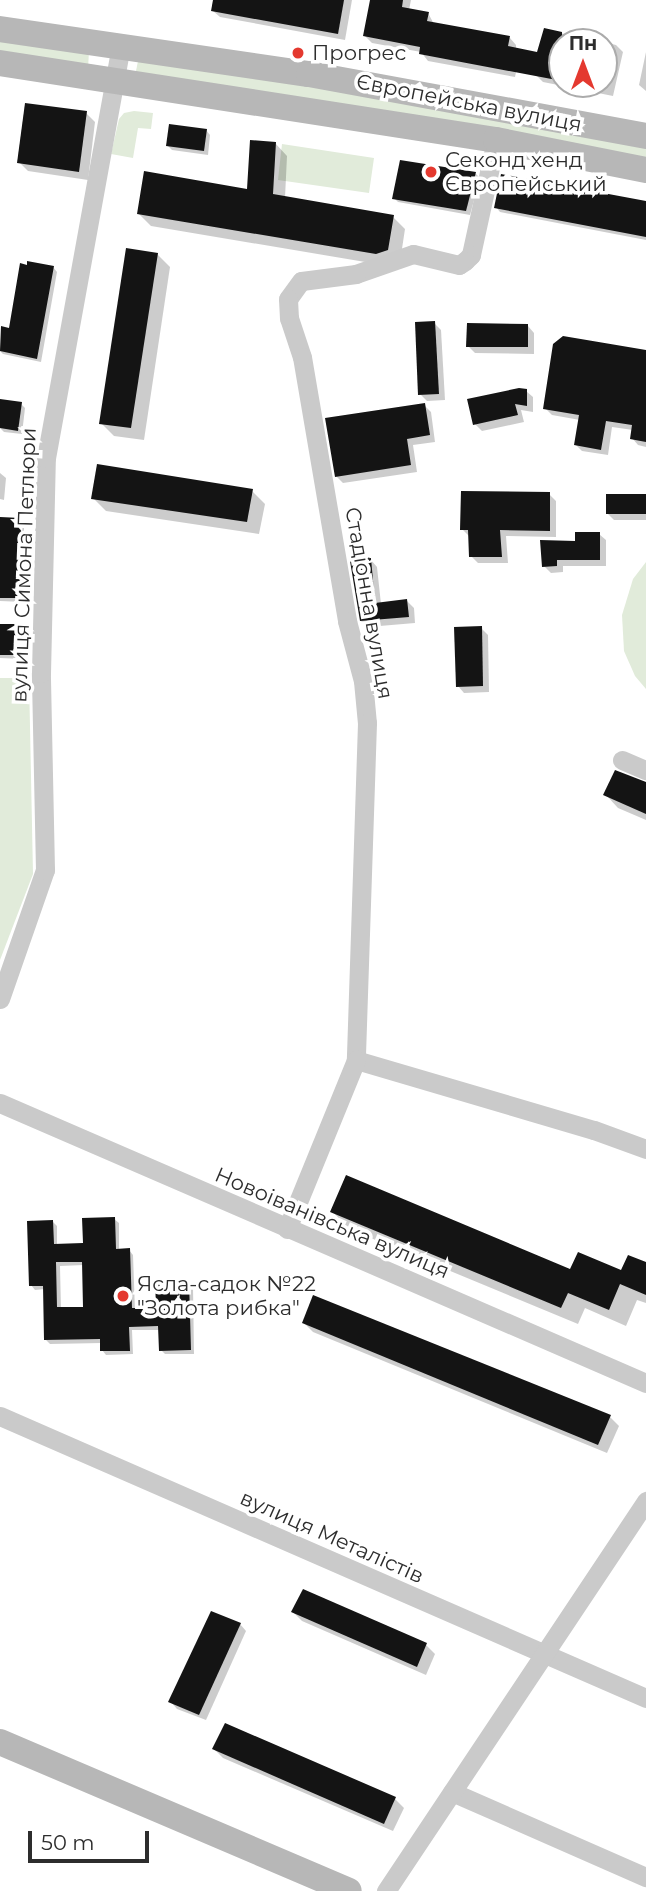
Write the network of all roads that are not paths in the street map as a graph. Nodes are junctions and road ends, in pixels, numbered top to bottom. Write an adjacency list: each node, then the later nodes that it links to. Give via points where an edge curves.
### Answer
1 (0, 29): 2 (street, Європейська вулиця)
2 (121, 47): 4 (street, вулиця Симона Петлюри); 5 (street, Європейська вулиця, via 318,75)
3 (0, 63): 4 (street, Європейська вулиця)
4 (113, 80): 6 (street, Європейська вулиця); 10 (street, вулиця Симона Петлюри, via 46,458 41,673 45,870)
5 (646, 136)
6 (496, 141): 7 (street, Європейська вулиця); 11 (street, Стадіонна вулиця, via 471,255 459,265 414,254 356,274 301,281 288,299 363,681 367,723)
7 (646, 170)
8 (622, 760): 9 (street)
9 (646, 771)
10 (0, 999)
11 (356, 1060): 13 (street); 14 (street)
12 (0, 1103): 14 (street, Новоіванівська вулиця)
13 (646, 1149)
14 (287, 1229): 15 (street, Новоіванівська вулиця)
15 (646, 1383)
16 (0, 1416): 18 (street, вулиця Металістів)
17 (646, 1501): 18 (street)
18 (543, 1655): 19 (street, вулиця Металістів); 21 (street)
19 (646, 1698)
20 (0, 1742): 23 (street)
21 (452, 1793): 22 (street); 24 (street)
22 (646, 1877)
23 (349, 1891)
24 (386, 1891)

